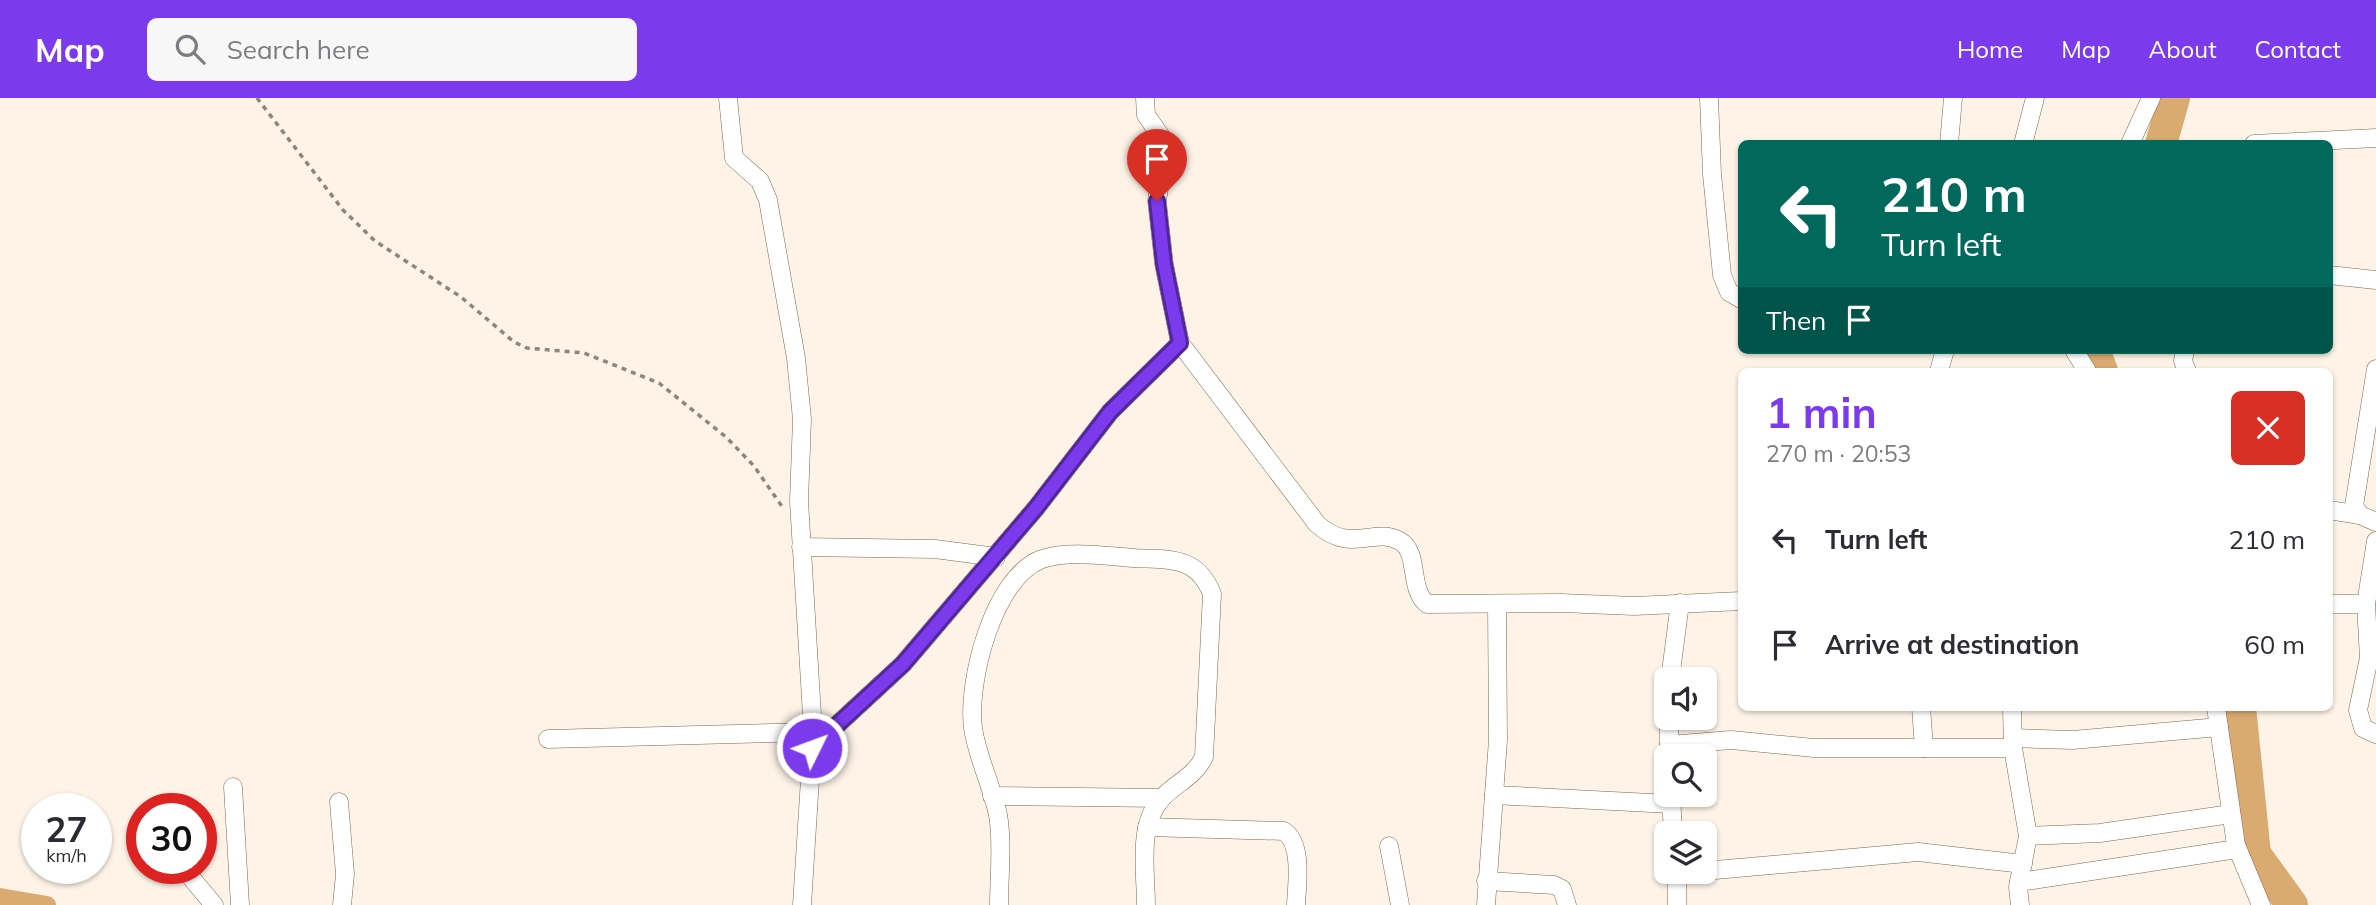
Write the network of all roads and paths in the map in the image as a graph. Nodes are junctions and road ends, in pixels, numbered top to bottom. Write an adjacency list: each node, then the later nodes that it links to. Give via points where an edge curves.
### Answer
1 (257, 98): 21 (path, via 343,209 375,241 461,297 514,342 527,348 583,353 659,383 726,437 754,467)
2 (728, 98): 21 (street, via 734,158 760,181 768,200 796,358 802,419)
3 (1145, 98): 16 (street, via 1146,115 1165,149 1157,201)
4 (1709, 98): 15 (street, via 1722,275 1729,292)
5 (1953, 98): 9 (street)
6 (2035, 98): 10 (street)
7 (2151, 98): 11 (street)
8 (2376, 138): 12 (street)
9 (1949, 140)
10 (2023, 140)
11 (2132, 140)
12 (2333, 140)
13 (2333, 275): 14 (street)
14 (2376, 280)
15 (1738, 297)
16 (1180, 343): 23 (street, via 1110,412); 27 (street, via 1330,535 1399,540 1407,547 1415,587 1427,604)
17 (2376, 369): 18 (street)
18 (2374, 391): 20 (street, via 2354,506)
19 (2333, 511): 20 (street)
20 (2368, 519)
21 (801, 540): 23 (street); 37 (street)
22 (2376, 541): 24 (street)
23 (996, 556): 37 (street, via 903,664)
24 (2374, 566): 29 (street)
25 (1738, 601): 26 (street)
26 (1680, 603): 27 (street); 30 (street)
27 (1497, 604): 42 (street)
28 (2333, 604): 29 (street)
29 (2366, 604): 35 (street, via 2369,659 2358,710 2363,728)
30 (1672, 667)
31 (1921, 711): 40 (street)
32 (2012, 711): 38 (street)
33 (2217, 711): 34 (street)
34 (2219, 727): 38 (street); 47 (street)
35 (2376, 734)
36 (548, 739): 37 (street)
37 (812, 740): 60 (street)
38 (2013, 743): 40 (street); 49 (street)
39 (1708, 744): 40 (street, via 1731,740 1814,748)
40 (1924, 748)
41 (233, 787): 58 (street)
42 (1494, 795): 45 (street); 54 (street)
43 (992, 796): 44 (street); 44 (street, via 973,730 971,704 973,679 998,606 1028,568 1043,559 1083,555 1175,561 1194,567 1206,578 1212,594 1204,757 1199,768); 61 (street, via 999,832)
44 (1162, 798): 48 (street)
45 (1654, 799)
46 (340, 802): 59 (street, via 345,874)
47 (2231, 814): 49 (street, via 2100,833); 51 (street)
48 (1147, 827): 62 (street); 63 (street, via 1284,831 1292,836 1296,849)
49 (2028, 835): 53 (street)
50 (1389, 846): 64 (street)
51 (2237, 849): 53 (street); 69 (street)
52 (1717, 870): 53 (street, via 1918,852)
53 (2021, 873): 68 (street)
54 (1486, 881): 65 (street); 66 (street, via 1554,886 1562,889)
55 (196, 884): 57 (street)
56 (1677, 884): 67 (street)
57 (214, 905)
58 (240, 905)
59 (342, 905)
60 (802, 905)
61 (999, 905)
62 (1146, 905)
63 (1296, 905)
64 (1400, 905)
65 (1486, 905)
66 (1567, 905)
67 (1676, 905)
68 (2020, 905)
69 (2261, 905)

